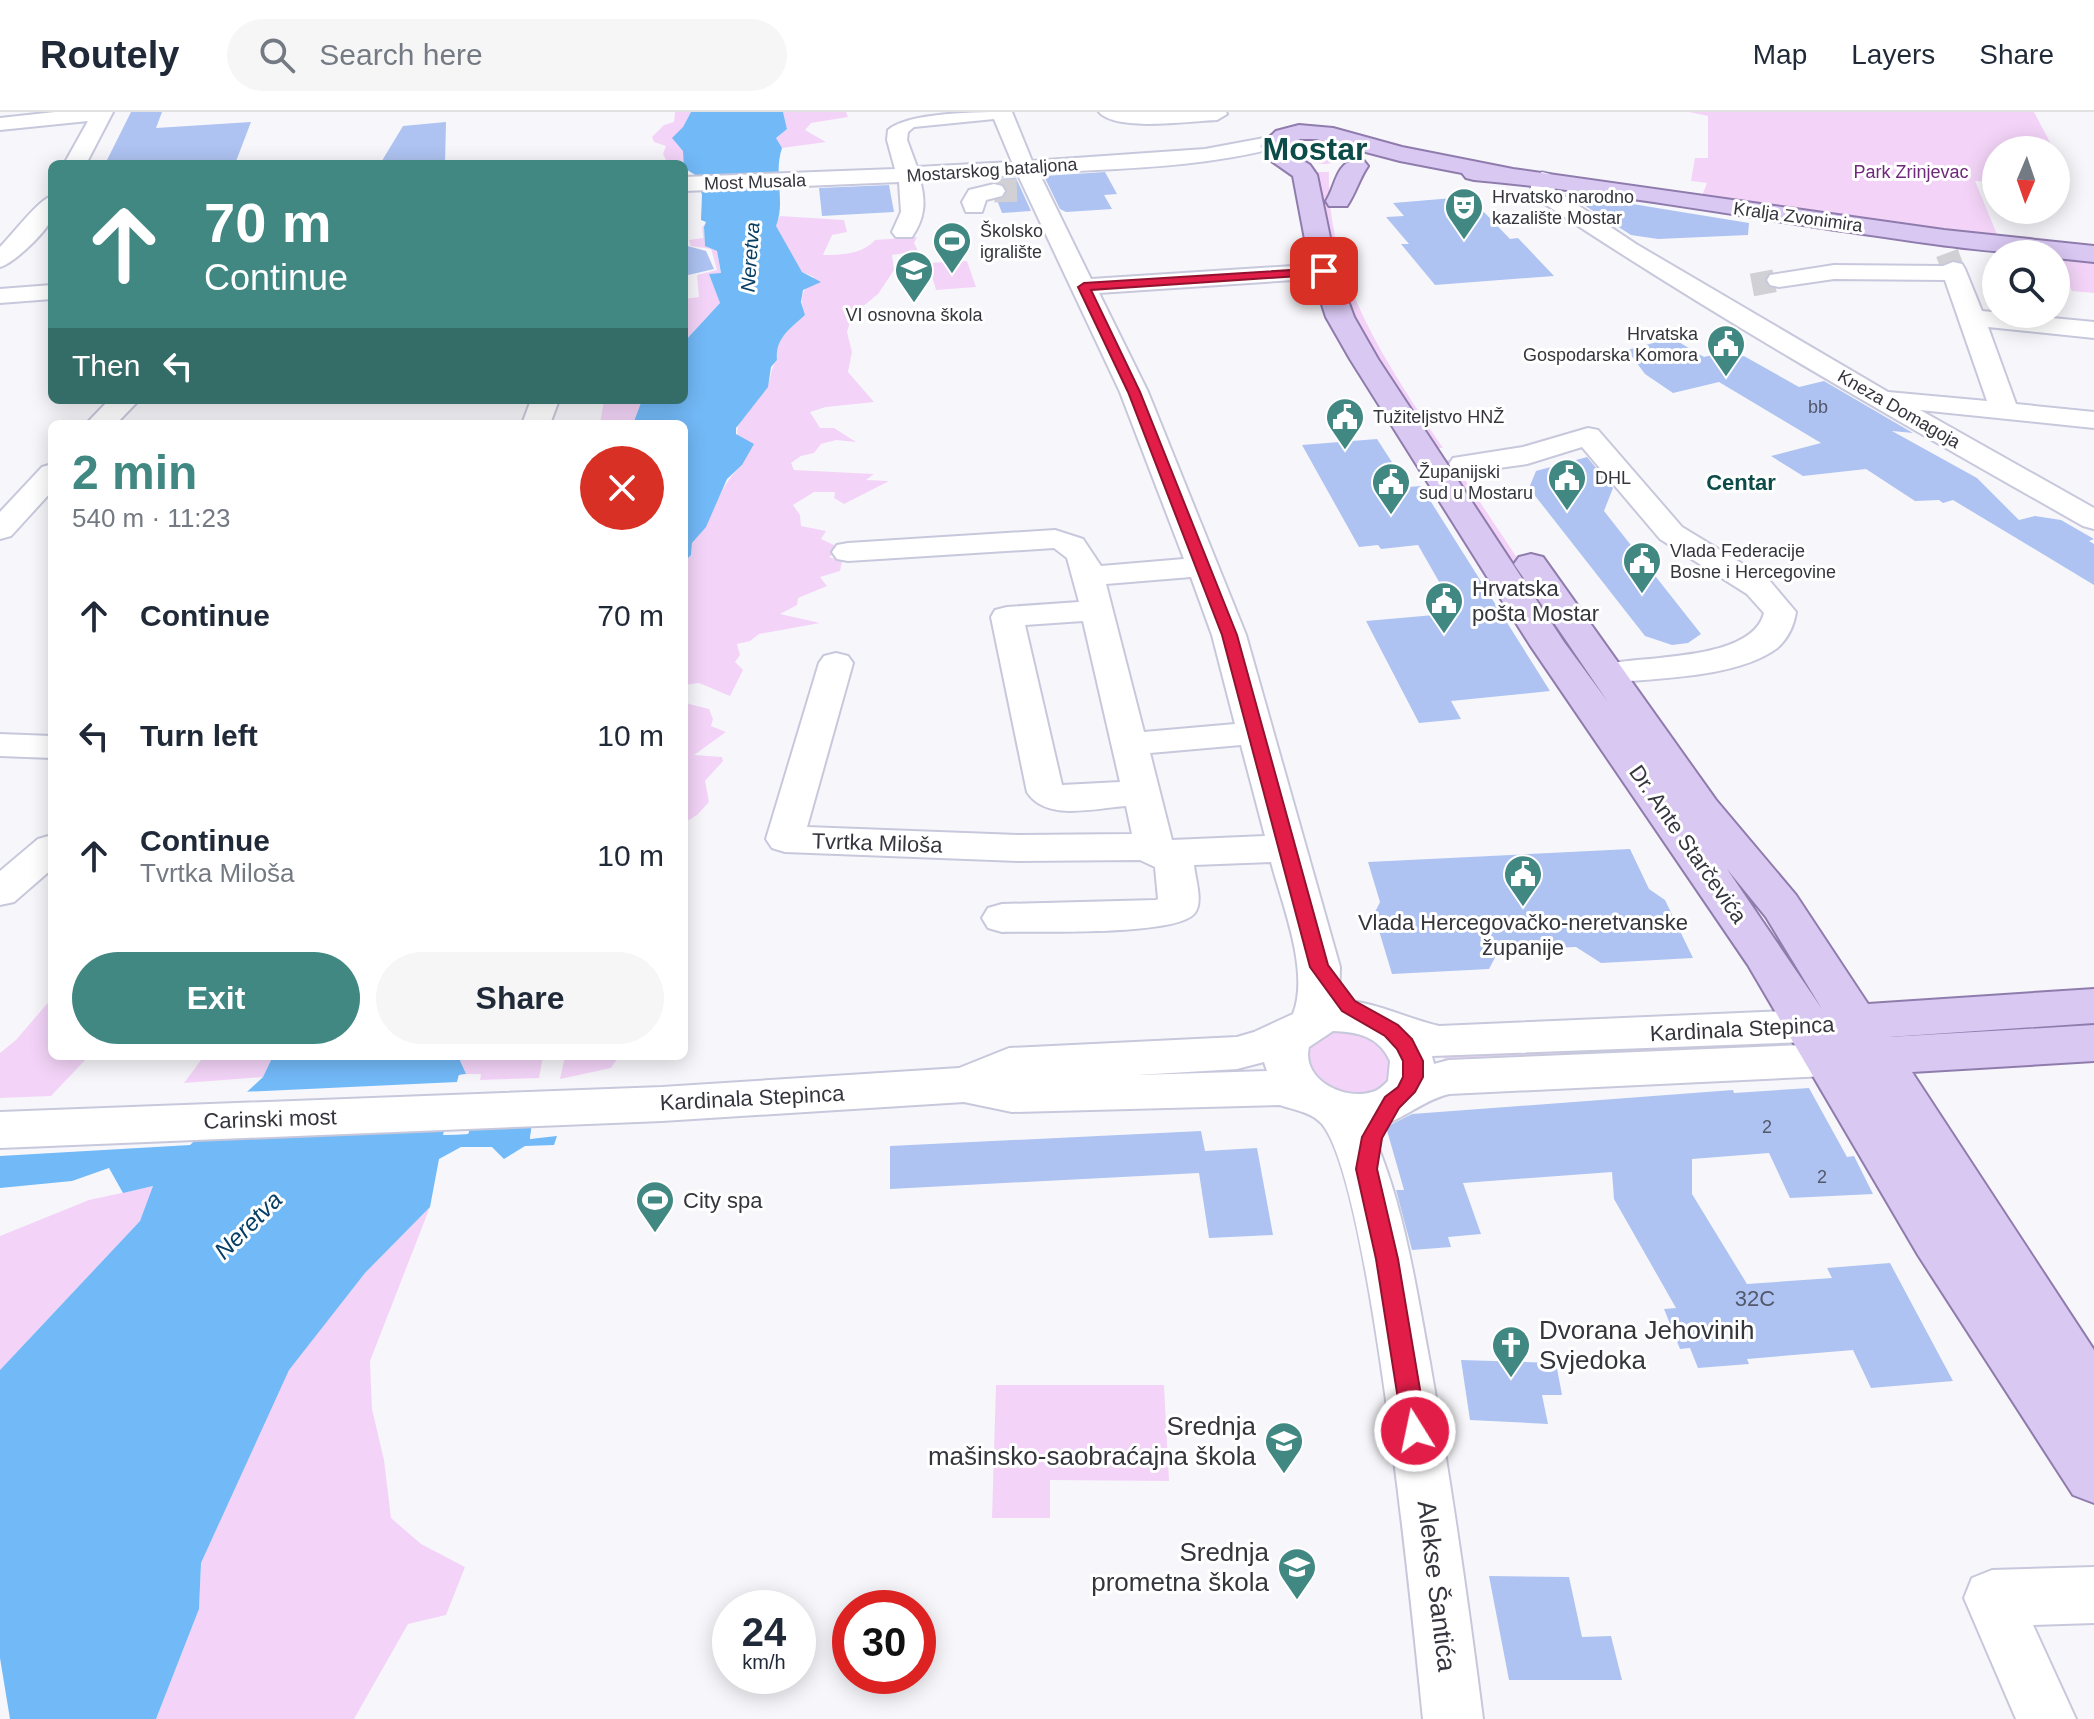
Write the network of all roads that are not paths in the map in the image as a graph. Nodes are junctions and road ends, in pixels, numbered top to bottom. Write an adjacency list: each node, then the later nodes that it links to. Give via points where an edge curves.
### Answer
1 (103, 112): 5 (street); 8 (street)
2 (1002, 112): 9 (street, via 902,125 896,134); 12 (street)
3 (1109, 112): 4 (street, via 1121,117)
4 (1217, 114)
5 (0, 124)
6 (1296, 134): 7 (main road, Kralja Zvonimira); 7 (main road, via 1338,134); 7 (main road, via 1340,128 1368,136 1377,143); 12 (street, Mostarskog bataljona); 16 (main road, Dr. Ante Starčevića, via 1318,182 1317,196)
7 (1361, 158): 10 (main road, Kralja Zvonimira); 16 (main road, Dr. Ante Starčevića, via 1333,190)
8 (77, 160)
9 (907, 176): 11 (street, Mostarskog bataljona); 12 (street, Mostarskog bataljona); 18 (street, via 913,210)
10 (1542, 179): 20 (main road, Kralja Zvonimira); 27 (street, Kneza Domagoja, via 1544,192 1553,199)
11 (825, 180): 13 (street, Most Musala)
12 (1028, 182): 24 (street)
13 (688, 184)
14 (994, 191): 15 (street, via 977,195)
15 (974, 207)
16 (1331, 209): 22 (main road, Dr. Ante Starčevića)
17 (43, 226): 21 (street)
18 (904, 232)
19 (2094, 254): 20 (main road, Kralja Zvonimira)
20 (1950, 258): 23 (street); 30 (street)
21 (0, 260)
22 (1343, 273): 24 (street); 63 (main road, Dr. Ante Starčevića, via 1340,317 1548,645 1764,954)
23 (1779, 280)
24 (1084, 287): 44 (street, via 1134,392)
25 (1742, 288): 27 (street)
26 (48, 292): 28 (street)
27 (1706, 295): 32 (street, Kneza Domagoja)
28 (0, 296)
29 (1367, 314): 39 (main road)
30 (1972, 318): 31 (street); 35 (street)
31 (2094, 330)
32 (1873, 395): 34 (street); 38 (street, Kneza Domagoja)
33 (121, 404): 36 (street)
34 (1965, 407): 35 (street); 38 (street, via 1939,414)
35 (2004, 410): 37 (street)
36 (104, 420)
37 (2094, 420)
38 (1941, 434): 41 (street, Kneza Domagoja)
39 (1463, 464): 48 (main road); 48 (street, via 1527,455 1588,436 1671,533 1758,587 1780,612 1777,629 1738,655)
40 (48, 477): 42 (street)
41 (2094, 520)
42 (0, 530)
43 (848, 552): 45 (street, via 1055,539 1068,541 1081,554)
44 (1203, 567): 45 (street); 49 (street, via 1229,635)
45 (1089, 576): 46 (street)
46 (1097, 610): 50 (street); 53 (street, via 1007,617 1045,792 1052,798)
47 (836, 663): 55 (street, Tvrtka Miloša, via 785,839)
48 (1618, 672): 63 (main road, via 1701,809 1781,906)
49 (1256, 733): 50 (street); 54 (street)
50 (1129, 744): 53 (street)
51 (0, 745): 52 (street)
52 (48, 747)
53 (1141, 793): 55 (street)
54 (1288, 848): 55 (street, Tvrtka Miloša); 59 (street)
55 (1164, 850): 58 (street, via 1179,906 1161,914)
56 (48, 851): 57 (street)
57 (0, 892)
58 (1002, 918)
59 (1319, 967): 61 (street, via 1318,1004); 62 (street, via 1349,1006)
60 (2094, 1006): 63 (main road, Kardinala Stepinca)
61 (1304, 1026): 62 (street, via 1330,1015); 65 (street, Kardinala Stepinca, via 1237,1053 1009,1065); 67 (street, via 1288,1044 1289,1073 1299,1088)
62 (1382, 1026): 63 (street, Kardinala Stepinca, via 1439,1042); 66 (street, via 1405,1045 1413,1061 1413,1077)
63 (1841, 1041): 64 (main road, Kardinala Stepinca); 66 (street, Kardinala Stepinca, via 1449,1077 1423,1083); 71 (main road, Dr. Ante Starčevića); 72 (main road, Dr. Ante Starčevića, via 1937,1239)
64 (2094, 1043)
65 (964, 1085): 67 (street, Kardinala Stepinca, via 1012,1095 1280,1088); 68 (street, Kardinala Stepinca)
66 (1398, 1098): 67 (street, via 1364,1110); 70 (street, Alekse Šantića, via 1372,1137)
67 (1324, 1103): 70 (street, Alekse Šantića, via 1347,1126)
68 (540, 1109): 69 (street, Carinski most)
69 (0, 1130)
70 (1366, 1169): 74 (street, Alekse Šantića, via 1387,1259 1430,1520)
71 (2094, 1399)
72 (2094, 1475)
73 (2094, 1595): 75 (street, via 1992,1598)
74 (1453, 1719)
75 (2046, 1719)

